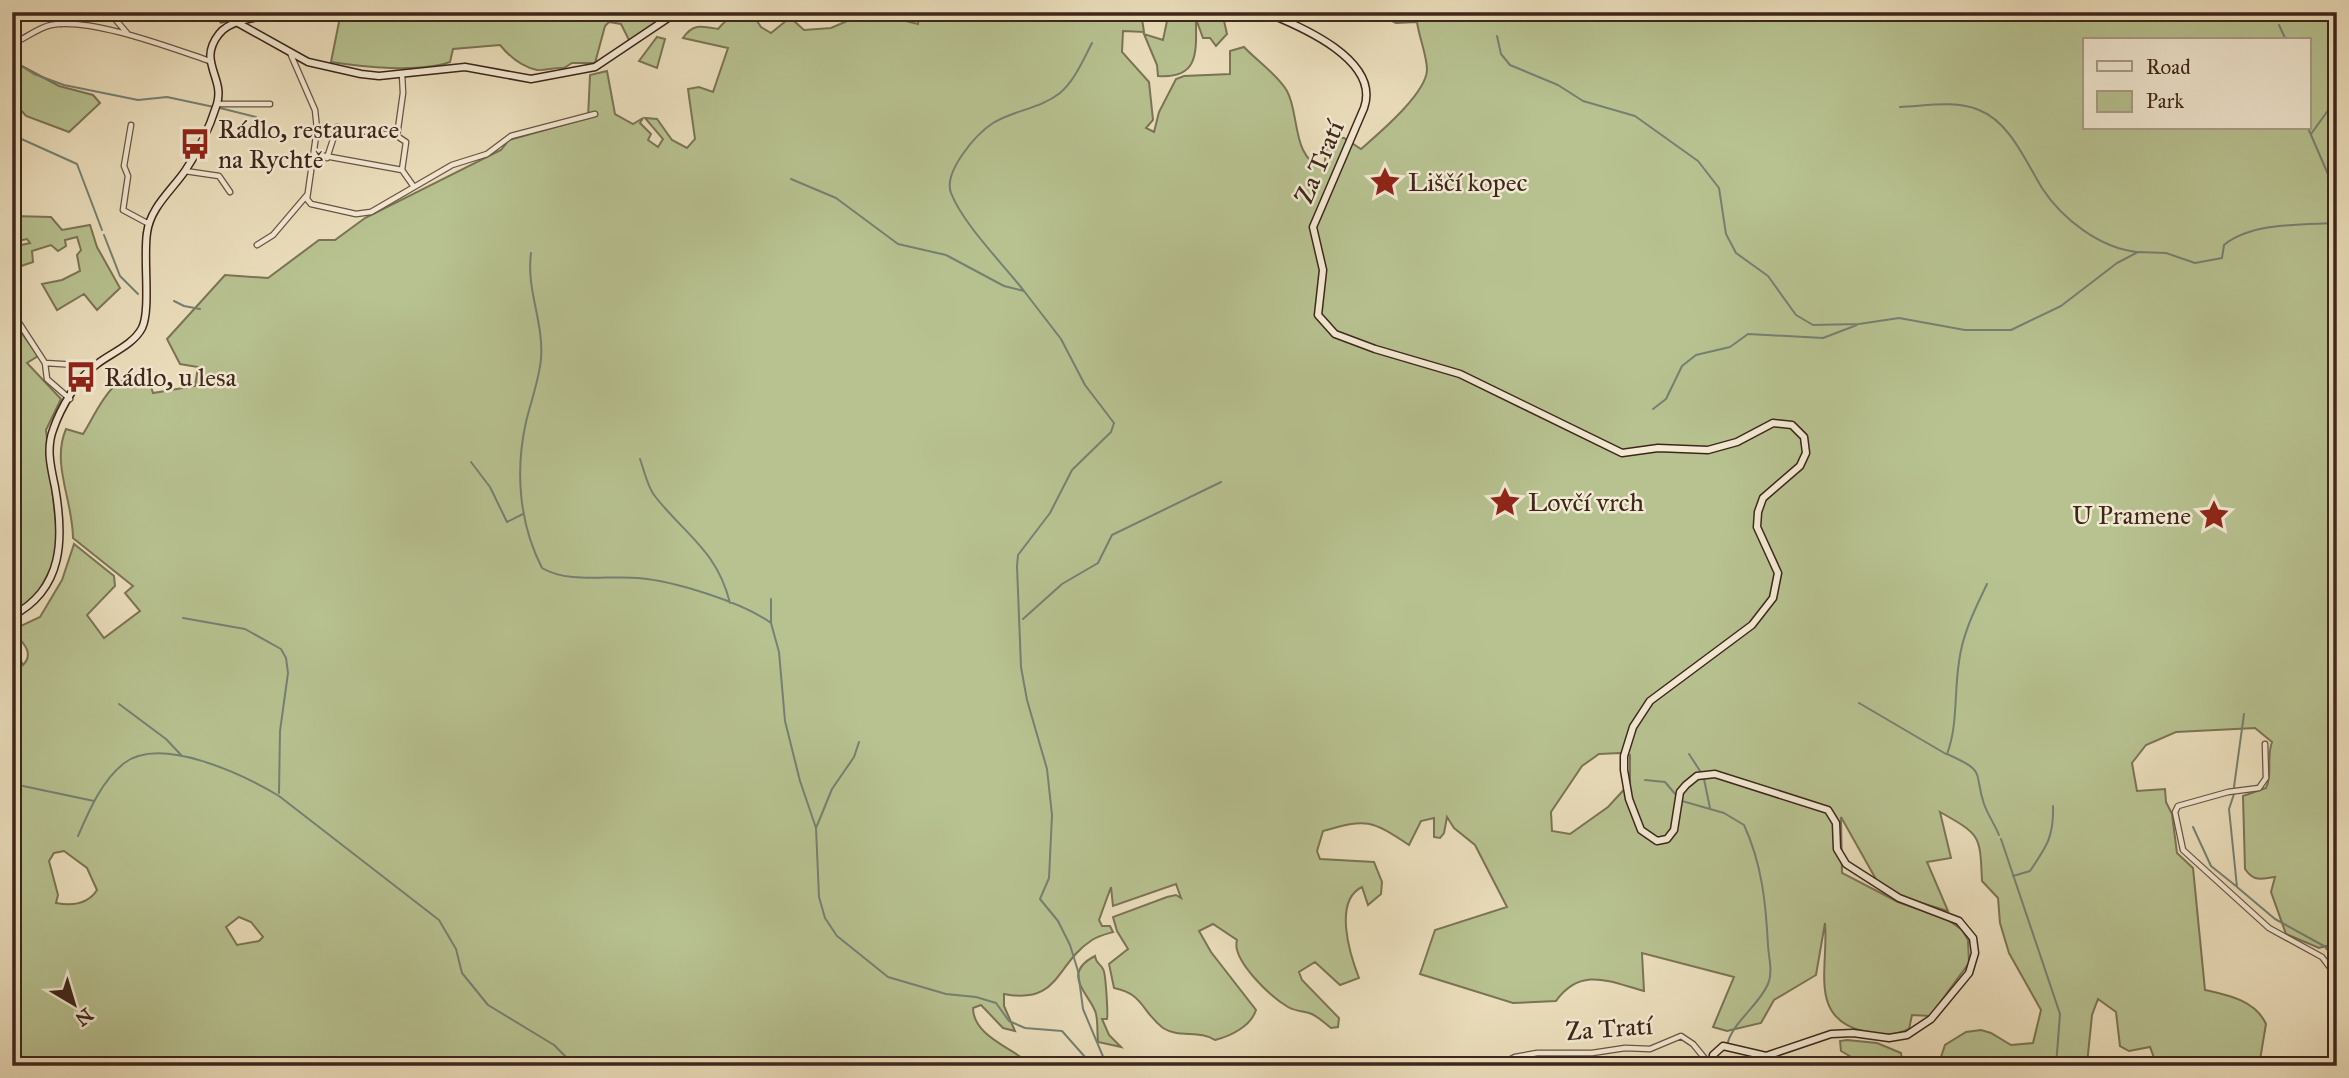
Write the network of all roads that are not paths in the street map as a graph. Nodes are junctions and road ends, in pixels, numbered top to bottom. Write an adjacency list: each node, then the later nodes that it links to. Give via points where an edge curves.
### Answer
1 (67, 12): 10 (street)
2 (109, 12): 11 (street)
3 (199, 12): 8 (street)
4 (221, 12): 8 (street)
5 (294, 12): 9 (street)
6 (677, 12): 15 (street, via 589,70 531,79 465,67)
7 (1265, 12): 38 (street, Za Tratí, via 1311,32 1344,57 1366,83 1364,108 1312,233 1323,270 1318,315 1335,334 1460,374 1627,454 1658,448 1729,446 1777,422 1793,425 1806,442 1804,459 1763,498 1758,512 1757,527 1776,566 1776,593 1752,625 1650,701 1640,714 1624,756 1635,820 1646,836 1667,839 1674,830 1680,792 1697,776 1715,774 1822,807 1835,821 1838,849 1846,864 1887,892 1966,927 1975,949 1969,973 1927,1023 1907,1035 1831,1034 1766,1056 1723,1046 1713,1055)
8 (222, 20): 9 (street)
9 (238, 23): 13 (street); 14 (street, via 221,31)
10 (61, 24): 11 (street); 12 (street)
11 (128, 34): 14 (street)
12 (12, 44)
13 (291, 55): 15 (street, via 361,74); 21 (street, via 315,110)
14 (209, 61): 16 (street, via 218,88)
15 (402, 73): 20 (street)
16 (217, 104): 17 (street); 24 (street)
17 (270, 104)
18 (595, 114): 25 (street, via 511,135 487,154 452,165)
19 (131, 125): 28 (street, via 123,211)
20 (397, 136): 22 (street, via 337,127); 23 (street, via 406,142)
21 (314, 154): 22 (street); 27 (street)
22 (327, 158): 23 (street)
23 (402, 170): 25 (street)
24 (185, 171): 26 (street, via 219,176); 28 (street)
25 (414, 187): 27 (street, via 363,214 311,204)
26 (230, 192)
27 (307, 195): 29 (street, via 273,235)
28 (149, 224): 32 (street, via 142,328 129,343)
29 (257, 245)
30 (12, 312): 31 (street)
31 (45, 363): 32 (street); 33 (street, via 47,379)
32 (94, 366): 33 (street)
33 (70, 399): 34 (street, via 53,429 49,448 60,513 59,559 44,590)
34 (12, 616)
35 (2265, 744): 36 (street, via 2266,778 2259,788 2178,806 2180,843 2269,928 2322,957)
36 (2337, 977)
37 (1497, 1066): 38 (street, Za Tratí, via 1515,1056 1537,1053 1650,1049 1681,1036)
38 (1712, 1066)

